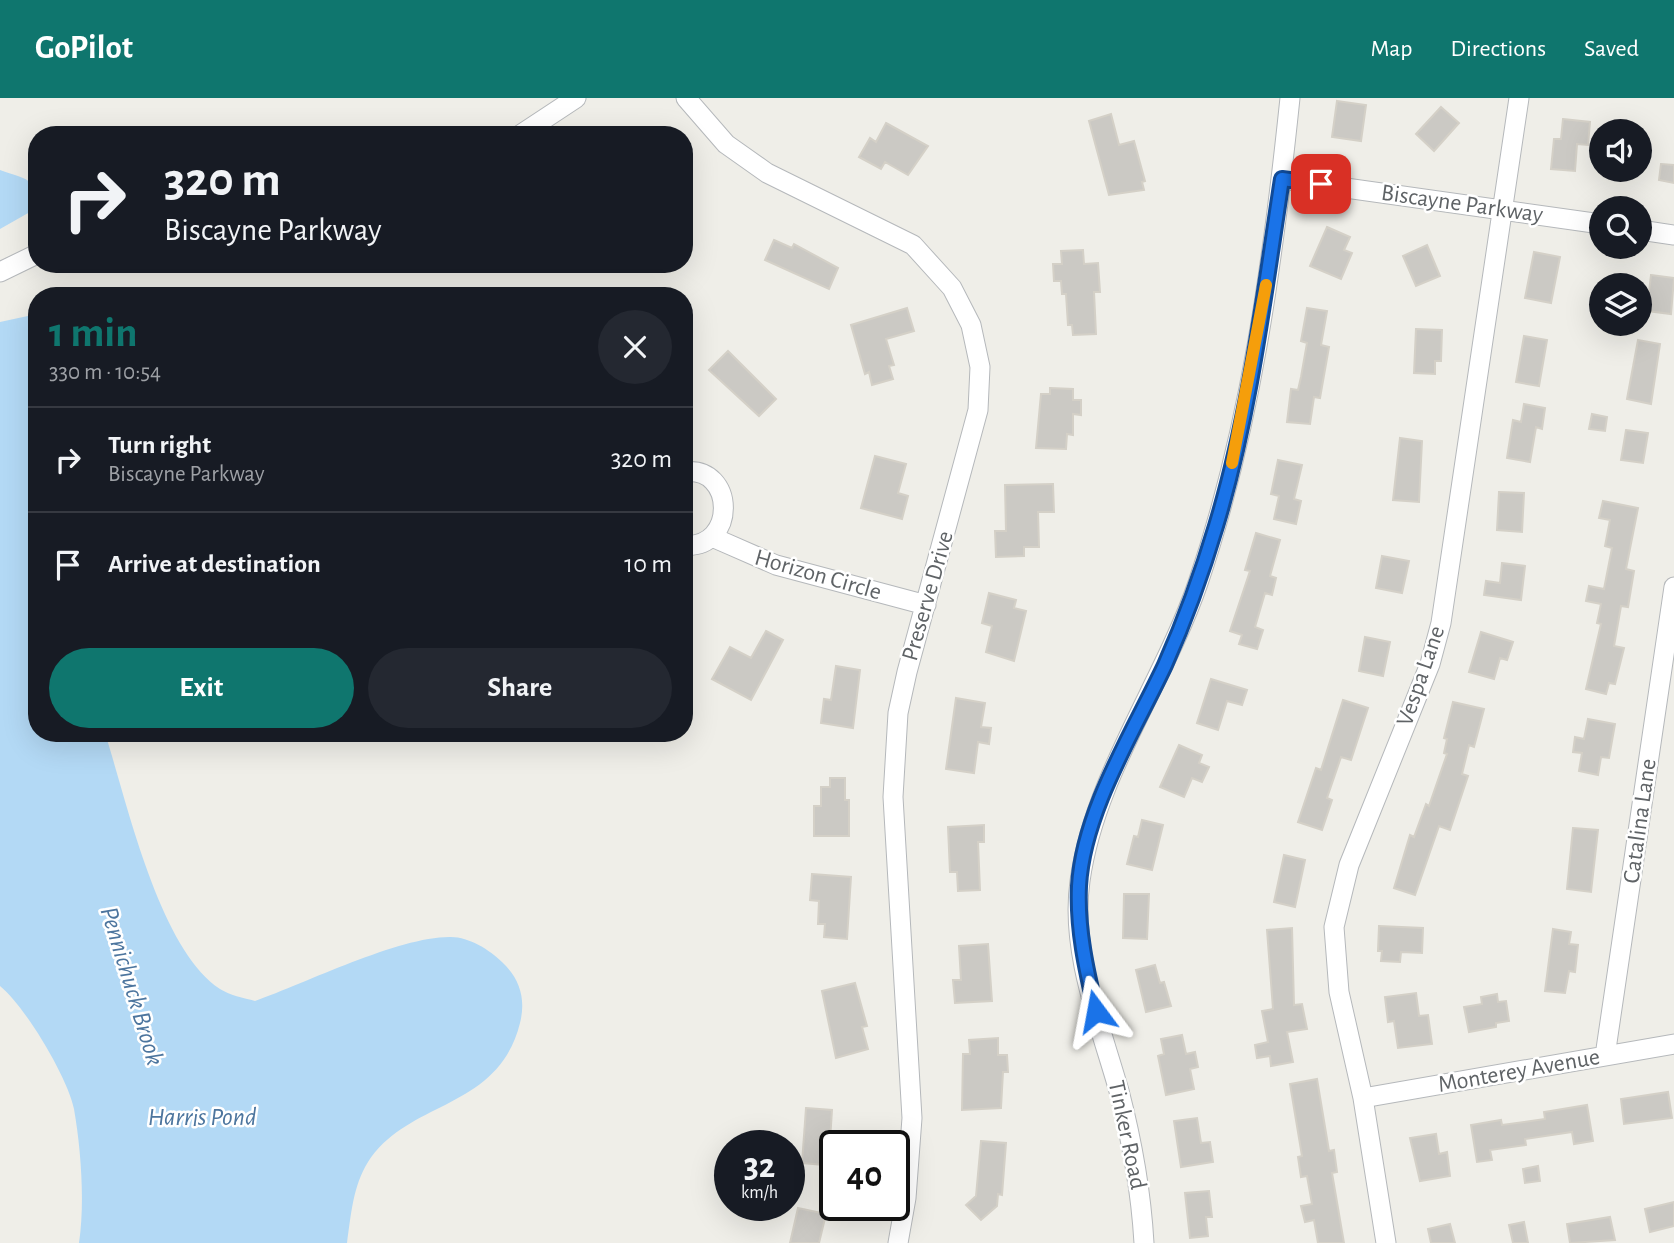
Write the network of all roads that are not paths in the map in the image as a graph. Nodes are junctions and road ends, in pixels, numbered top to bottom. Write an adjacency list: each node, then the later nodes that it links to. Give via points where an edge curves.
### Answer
1 (576, 98): 5 (street)
2 (685, 98): 17 (street, Preserve Drive, via 726,144 767,173 913,245 939,270 963,306 977,346 978,410)
3 (1290, 98): 6 (street, Tinker Road)
4 (1519, 98): 7 (street, Vespa Lane)
5 (534, 126)
6 (1282, 179): 7 (street, Biscayne Parkway); 22 (street, Tinker Road, via 1246,399 1217,524 1174,645 1101,800 1079,884 1086,970 1134,1155)
7 (1504, 209): 8 (street, Biscayne Parkway); 20 (street, Vespa Lane, via 1441,623 1430,664 1349,865 1334,927 1339,992)
8 (1589, 222)
9 (1652, 232): 10 (street)
10 (1674, 235)
11 (28, 258): 12 (street)
12 (0, 272)
13 (693, 473): 14 (street, via 702,474 721,490 725,515)
14 (712, 537): 15 (street); 17 (street, Horizon Circle, via 776,565)
15 (693, 544)
16 (1674, 587): 19 (street, Catalina Lane)
17 (926, 606): 21 (street, Preserve Drive, via 906,672 894,755 912,1118)
18 (1674, 1044): 19 (street, Monterey Avenue)
19 (1605, 1056): 20 (street, Monterey Avenue)
20 (1363, 1098): 23 (street, Vespa Lane)
21 (898, 1243)
22 (1144, 1243)
23 (1386, 1243)

